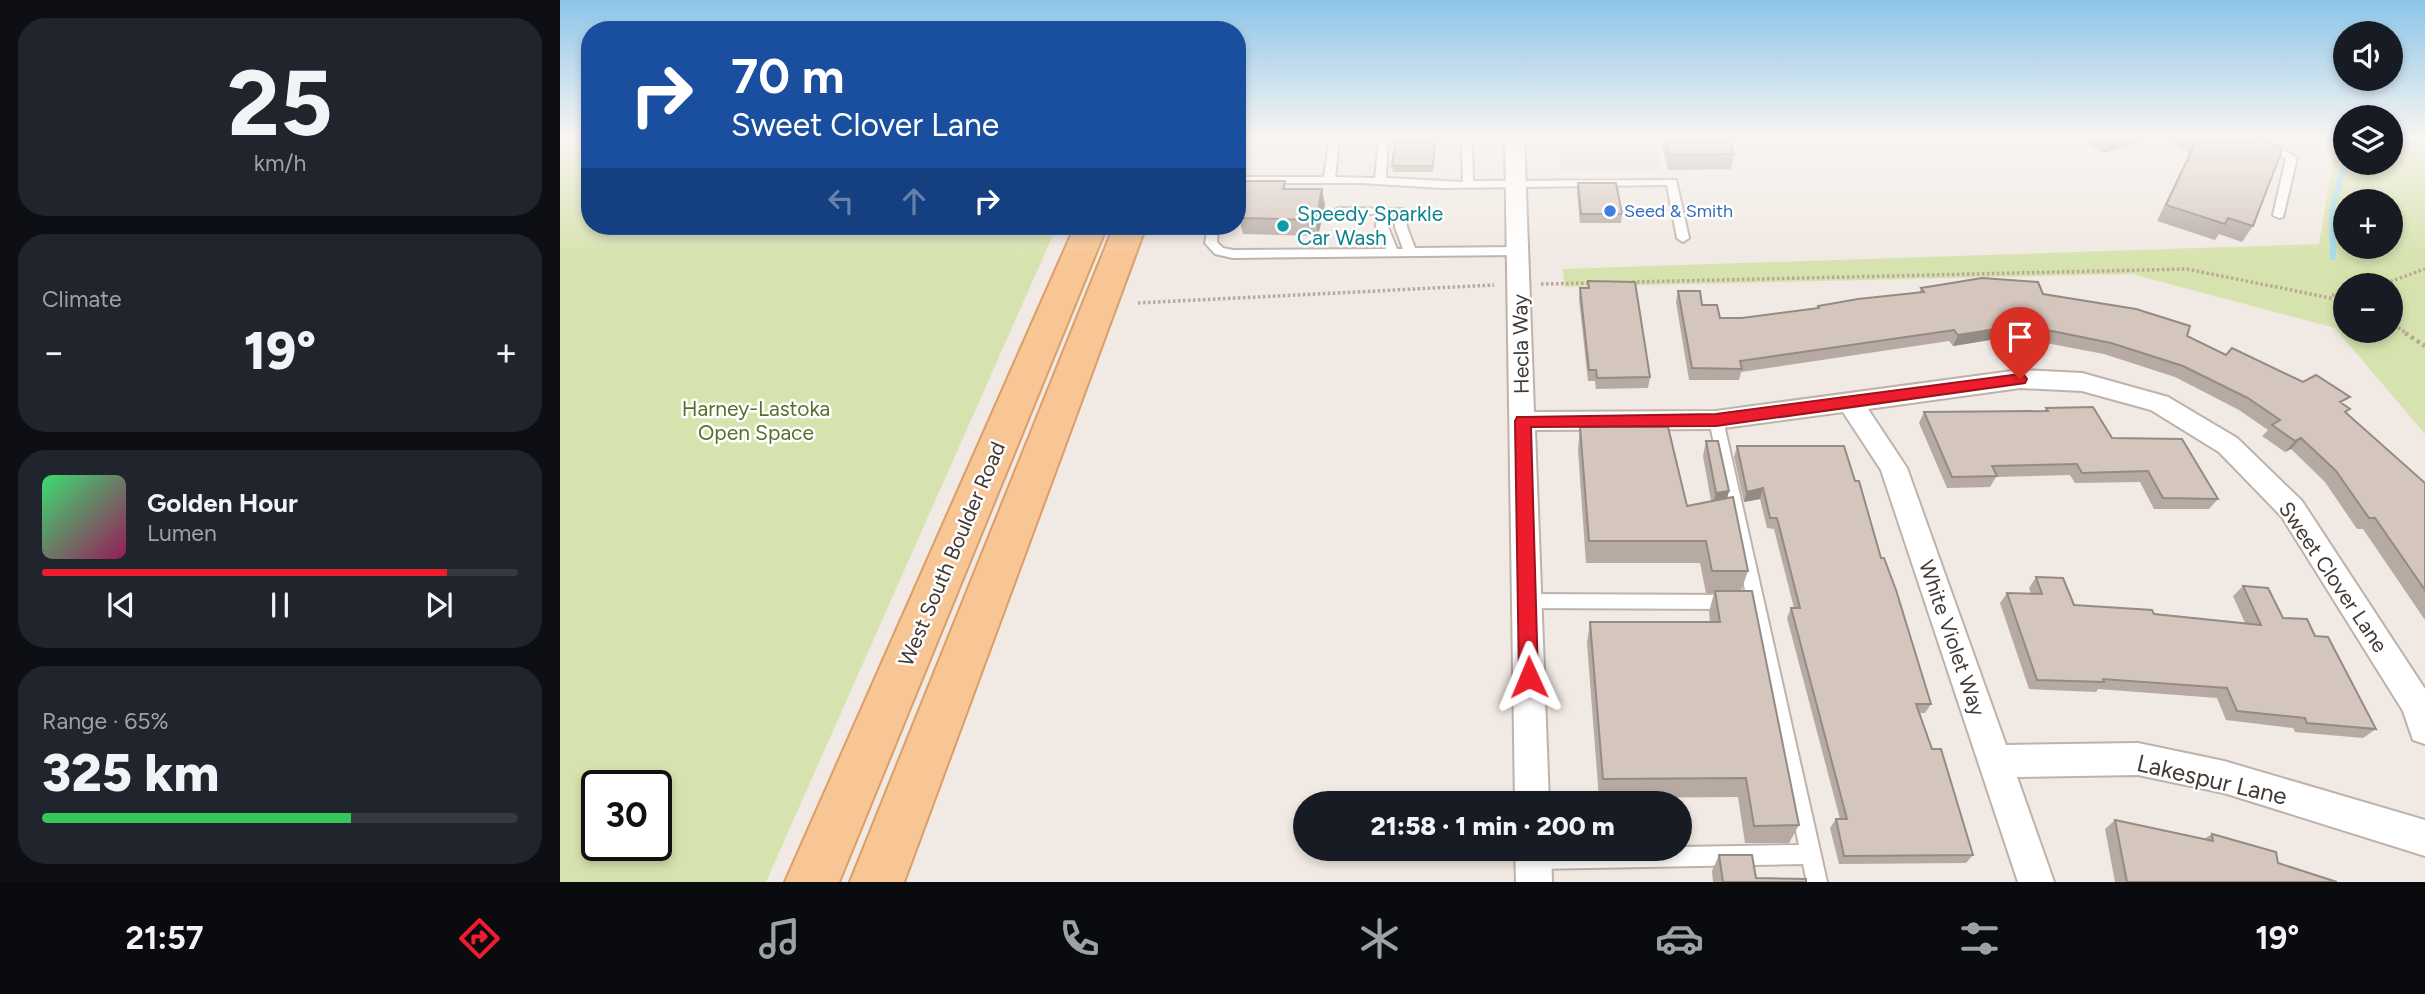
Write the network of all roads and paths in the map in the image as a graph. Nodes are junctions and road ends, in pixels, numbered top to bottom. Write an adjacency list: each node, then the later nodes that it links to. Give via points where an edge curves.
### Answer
1 (1380, 177): 7 (lane)
2 (1468, 177): 8 (lane)
3 (1516, 177): 9 (street, Hecla Way)
4 (2288, 177): 14 (lane)
5 (1246, 180): 6 (lane)
6 (1329, 180): 7 (lane)
7 (1380, 181): 10 (lane)
8 (1468, 184): 9 (lane); 10 (lane)
9 (1516, 184): 18 (lane, via 1672,182); 19 (street, Hecla Way)
10 (1442, 185): 11 (lane)
11 (1441, 197)
12 (1340, 211): 13 (lane)
13 (1382, 211): 20 (lane, via 1382,227); 21 (lane, via 1399,211)
14 (2279, 215)
15 (1087, 235): 45 (main road, West South Boulder Road)
16 (1127, 235): 46 (main road, West South Boulder Road)
17 (1212, 235): 20 (lane, via 1211,243 1219,251 1233,254)
18 (1683, 238)
19 (1518, 251): 21 (lane); 36 (street, Hecla Way)
20 (1393, 252): 21 (lane)
21 (1410, 252)
22 (2425, 269): 23 (path)
23 (2403, 277)
24 (1625, 282): 28 (path, via 2187,270)
25 (1597, 283): 26 (path)
26 (1555, 284)
27 (1481, 286): 31 (path)
28 (2323, 295): 29 (path); 30 (path)
29 (2333, 295)
30 (2333, 298)
31 (1138, 303)
32 (2403, 330): 33 (path)
33 (2425, 346)
34 (1850, 402): 35 (street, Sweet Clover Lane); 39 (street, Sweet Clover Lane, via 2020,379 2082,382 2159,404 2228,445 2292,509 2418,706); 40 (street, White Violet Way, via 1894,468)
35 (1716, 420): 36 (street, Sweet Clover Lane); 38 (lane)
36 (1522, 421): 37 (street, Hecla Way)
37 (1527, 601): 38 (lane); 41 (street, Hecla Way)
38 (1756, 603): 43 (lane)
39 (2425, 729)
40 (1994, 761): 42 (street, Lakespur Lane, via 2138,759 2224,777); 48 (street, White Violet Way)
41 (1532, 791)
42 (2425, 838)
43 (1811, 854): 44 (lane); 47 (lane)
44 (1533, 863)
45 (812, 882)
46 (877, 882)
47 (1817, 882)
48 (2036, 882)

